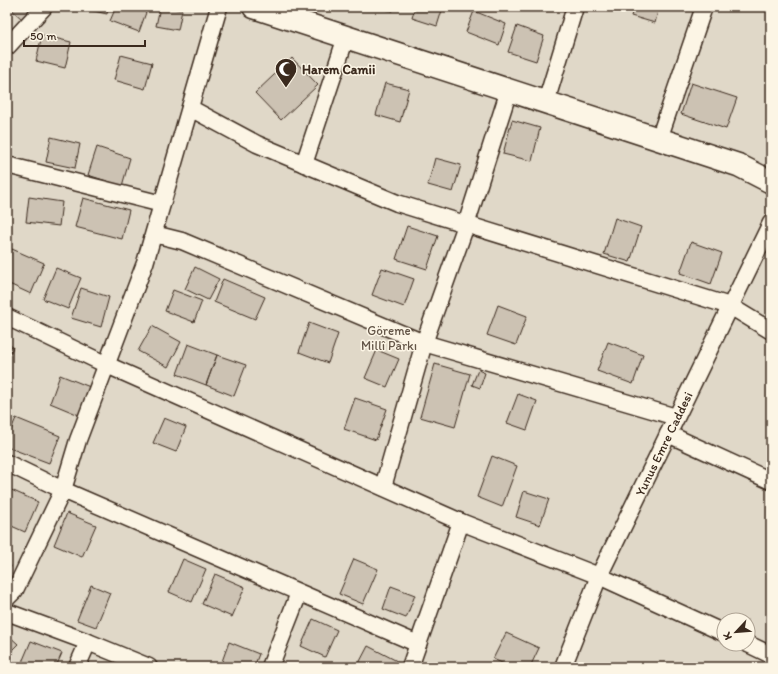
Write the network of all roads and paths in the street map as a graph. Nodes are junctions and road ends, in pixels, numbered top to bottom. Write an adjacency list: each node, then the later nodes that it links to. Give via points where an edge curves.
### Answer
1 (44, 7): 7 (street)
2 (219, 7): 10 (street)
3 (254, 7): 6 (main road)
4 (575, 7): 9 (street)
5 (704, 7): 11 (street)
6 (346, 37): 8 (main road); 12 (street)
7 (7, 48)
8 (509, 90): 9 (main road); 17 (street)
9 (546, 102): 11 (main road)
10 (190, 108): 12 (street, via 257,144); 15 (street)
11 (659, 139): 14 (main road, via 738,164)
12 (304, 164): 17 (street, via 397,203)
13 (7, 165): 15 (street)
14 (771, 182)
15 (162, 204): 18 (street)
16 (771, 223): 19 (street, Yunus Emre Caddesi)
17 (466, 224): 19 (street); 22 (street)
18 (154, 234): 22 (street, via 182,241); 23 (street)
19 (730, 306): 21 (street); 24 (street, Yunus Emre Caddesi)
20 (7, 317): 23 (street)
21 (771, 330)
22 (424, 343): 24 (street); 28 (street)
23 (106, 365): 28 (street); 29 (street, via 78,440)
24 (676, 417): 25 (street, Yunus Emre Caddesi)
25 (668, 434): 27 (street); 31 (street, Yunus Emre Caddesi)
26 (7, 463): 29 (street)
27 (771, 481)
28 (383, 487): 30 (street)
29 (63, 490): 32 (street); 33 (street, via 15,590)
30 (461, 522): 31 (street); 37 (street)
31 (599, 576): 35 (street); 44 (street, Yunus Emre Caddesi)
32 (300, 592): 37 (street); 42 (street)
33 (7, 598)
34 (7, 612): 36 (street)
35 (716, 629)
36 (88, 642): 40 (street); 41 (street)
37 (418, 644): 43 (street)
38 (756, 648): 39 (street)
39 (771, 655)
40 (140, 665)
41 (76, 667)
42 (270, 667)
43 (410, 667)
44 (563, 667)

